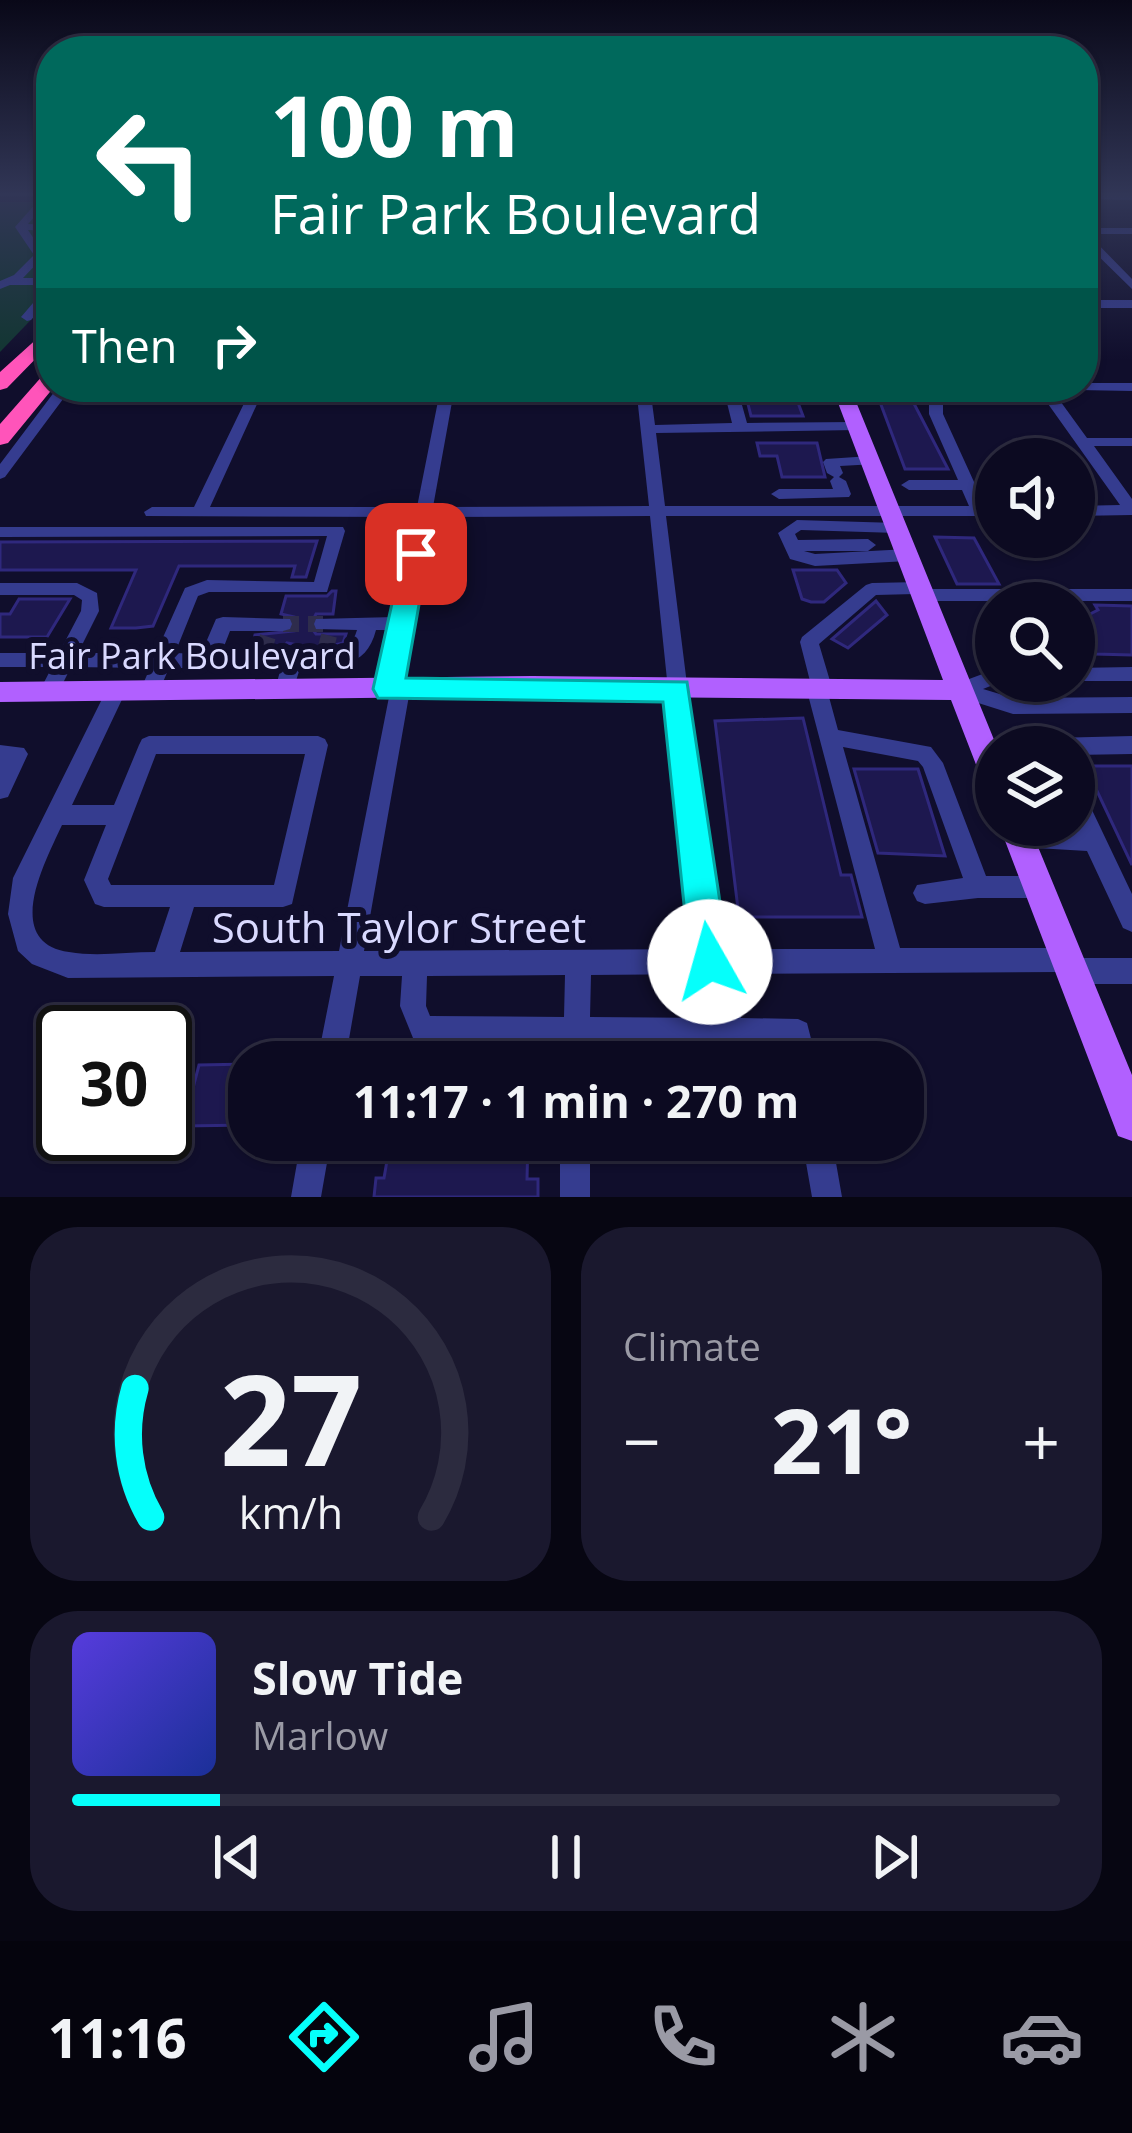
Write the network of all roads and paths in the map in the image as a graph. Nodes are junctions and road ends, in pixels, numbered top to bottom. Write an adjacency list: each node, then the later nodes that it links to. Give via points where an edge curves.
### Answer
1 (1098, 250): 3 (street)
2 (36, 261): 6 (street)
3 (1109, 262): 4 (street); 7 (street)
4 (1132, 262)
5 (36, 280): 6 (street)
6 (5, 284)
7 (1132, 286)
8 (1098, 304): 9 (street)
9 (1132, 304)
10 (36, 307): 11 (street)
11 (27, 316)
12 (36, 343): 14 (highway)
13 (36, 347): 16 (highway)
14 (0, 371)
15 (36, 379): 28 (highway)
16 (0, 384)
17 (1098, 387): 18 (street)
18 (1132, 387)
19 (36, 396): 32 (highway)
20 (53, 402): 38 (street)
21 (251, 402): 47 (street)
22 (445, 402): 48 (street)
23 (645, 402): 30 (street)
24 (734, 402): 31 (street)
25 (847, 402): 29 (main road)
26 (936, 402): 39 (street)
27 (1053, 402): 33 (street)
28 (0, 417)
29 (857, 427): 31 (street); 37 (main road)
30 (648, 429): 31 (street); 43 (street)
31 (741, 429)
32 (0, 438)
33 (1080, 438)
34 (1095, 442): 35 (street)
35 (1132, 442)
36 (1095, 459): 44 (street)
37 (871, 461): 42 (street); 52 (main road)
38 (0, 474)
39 (969, 484): 40 (street); 41 (street)
40 (909, 485)
41 (975, 493)
42 (782, 502): 43 (street); 51 (street); 52 (street)
43 (658, 508): 48 (street); 70 (street)
44 (1132, 510): 45 (street)
45 (1095, 511)
46 (152, 512): 47 (street)
47 (200, 512): 48 (street)
48 (423, 512): 56 (street)
49 (975, 514): 52 (street)
50 (0, 532): 63 (street, via 338,531 321,588 191,592)
51 (790, 537): 52 (street, via 853,524); 52 (street, via 796,555 815,560 876,559)
52 (884, 538): 54 (main road)
53 (0, 589): 62 (street, via 77,589 92,597)
54 (922, 591): 55 (street); 71 (main road); 73 (street, via 872,589 809,642)
55 (1132, 595)
56 (403, 623): 57 (street); 69 (street)
57 (368, 624): 58 (street); 58 (street, via 363,644 341,660)
58 (327, 638): 60 (street)
59 (270, 639): 60 (street); 64 (street); 64 (street, via 223,624)
60 (293, 656): 68 (street)
61 (0, 660): 62 (street)
62 (64, 660): 63 (street); 75 (street)
63 (162, 661): 64 (street); 72 (street)
64 (208, 661)
65 (1132, 674): 66 (street)
66 (1095, 675)
67 (975, 684): 71 (street, Fair Park Boulevard)
68 (285, 689): 69 (main road, Fair Park Boulevard); 72 (main road, Fair Park Boulevard)
69 (394, 689): 70 (main road, Fair Park Boulevard); 100 (street)
70 (676, 690): 73 (main road, Fair Park Boulevard); 95 (street)
71 (960, 690): 73 (main road, Fair Park Boulevard); 77 (street, Fair Park Boulevard, via 1013,706); 78 (main road)
72 (150, 691): 76 (main road, Fair Park Boulevard)
73 (820, 691): 79 (street)
74 (0, 692): 75 (main road, Fair Park Boulevard)
75 (49, 692): 76 (main road, Fair Park Boulevard)
76 (116, 692): 84 (street)
77 (1129, 710)
78 (975, 728)
79 (832, 737): 88 (street, via 923,753); 94 (street)
80 (1095, 746): 81 (street)
81 (1132, 746)
82 (0, 754): 83 (street, via 17,754)
83 (0, 790)
84 (56, 815): 85 (street); 92 (street)
85 (122, 815): 91 (street, via 96,880 104,896); 91 (street, via 149,745 318,745 283,896)
86 (1095, 843): 93 (street)
87 (1022, 846): 89 (main road)
88 (978, 887): 89 (street); 90 (street)
89 (1039, 887): 98 (main road)
90 (925, 892)
91 (186, 896): 99 (street)
92 (10, 916): 99 (street, South Taylor Street, via 41,956 68,965)
93 (1132, 920)
94 (891, 959): 95 (street, South Taylor Street); 98 (street, South Taylor Street)
95 (714, 962): 96 (street, South Taylor Street); 103 (street)
96 (578, 963): 97 (street, South Taylor Street); 102 (street)
97 (415, 964): 100 (street, South Taylor Street); 102 (street, via 413,1006 422,1030)
98 (1069, 965): 101 (street, South Taylor Street); 107 (main road)
99 (163, 966): 100 (street, South Taylor Street)
100 (347, 966): 104 (street)
101 (1132, 971)
102 (576, 1031): 103 (street); 105 (street)
103 (730, 1032): 106 (street, via 798,1032)
104 (334, 1041)
105 (576, 1041)
106 (800, 1041)
107 (1132, 1122)
108 (312, 1161): 111 (street)
109 (575, 1161): 112 (street)
110 (820, 1161): 113 (street)
111 (305, 1197)
112 (575, 1197)
113 (826, 1197)

